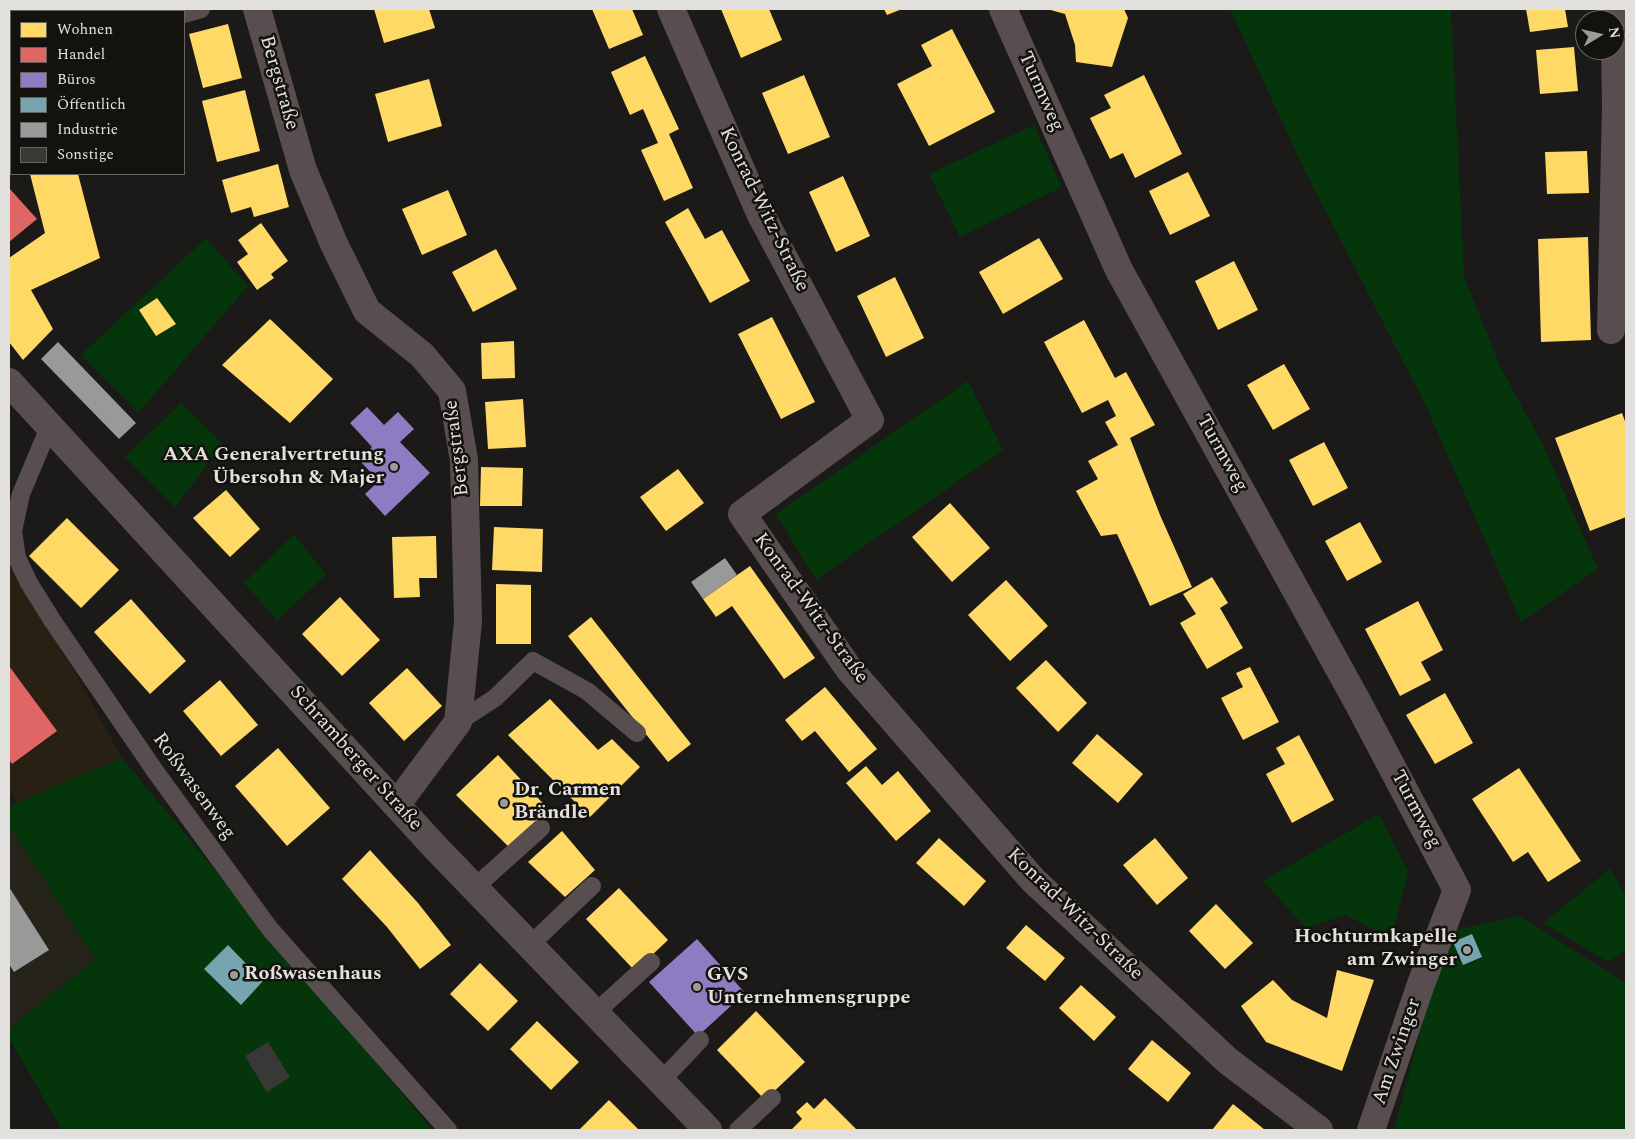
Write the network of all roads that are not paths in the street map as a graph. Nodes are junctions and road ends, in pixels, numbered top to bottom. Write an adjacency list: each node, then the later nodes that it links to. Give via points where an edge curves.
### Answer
1 (201, 9): 5 (lane)
2 (257, 9): 10 (street, Bergstraße, via 304,170 334,244 367,312 422,355 452,392 464,460 468,621)
3 (671, 9): 26 (street, Konrad-Witz-Straße, via 760,213 870,420 742,514 849,669 1033,880 1228,1061)
4 (1004, 9): 16 (street, Turmweg, via 1119,270)
5 (185, 14)
6 (1615, 60): 7 (street)
7 (1610, 330)
8 (9, 382): 9 (street, Schramberger Straße)
9 (50, 425): 12 (street, Schramberger Straße); 23 (lane, Roßwasenweg, via 21,494 13,531 17,558 29,582 155,772 270,929)
10 (458, 722): 11 (lane, via 495,698 534,661 587,691); 12 (street)
11 (637, 733)
12 (396, 804): 15 (street, Schramberger Straße)
13 (542, 828): 15 (lane)
14 (592, 886): 17 (lane)
15 (474, 888): 17 (street, Schramberger Straße)
16 (1457, 890): 27 (street, Am Zwinger)
17 (530, 945): 19 (street, Schramberger Straße)
18 (651, 962): 19 (lane)
19 (595, 1013): 21 (street, Schramberger Straße)
20 (700, 1040): 21 (lane)
21 (661, 1081): 24 (street, Schramberger Straße)
22 (772, 1098): 25 (lane)
23 (448, 1130)
24 (708, 1130)
25 (738, 1130)
26 (1319, 1130)
27 (1371, 1130)

